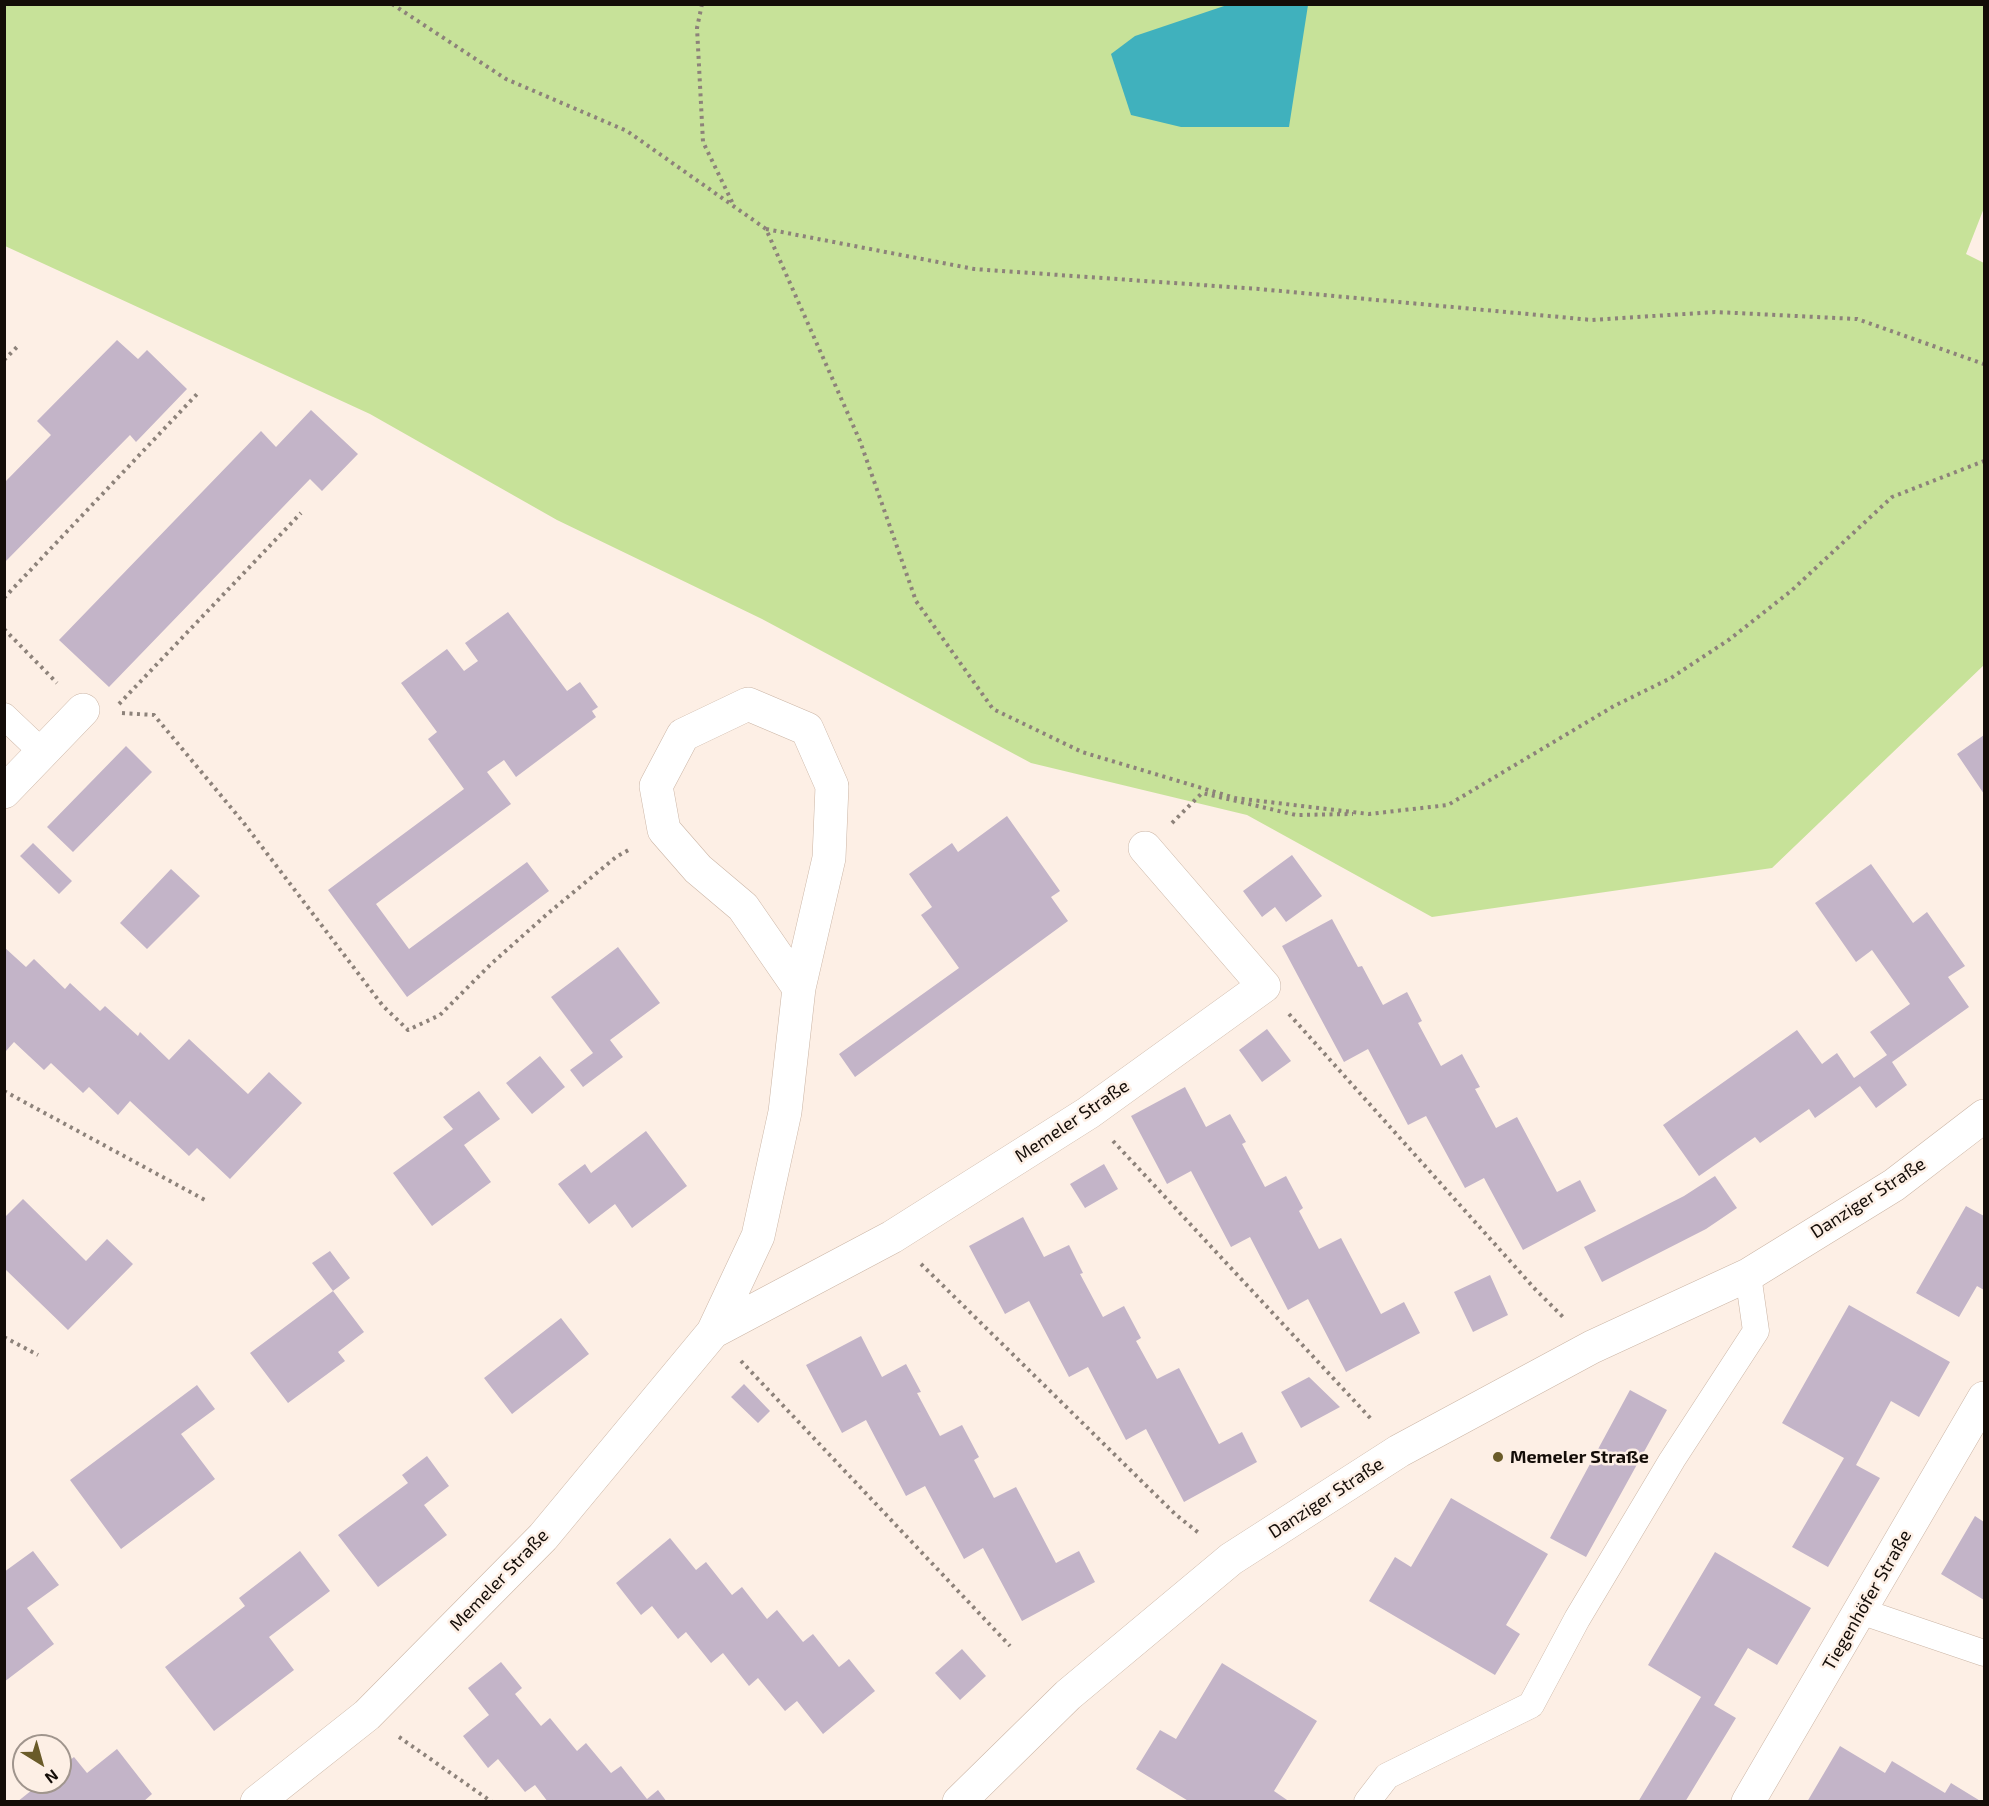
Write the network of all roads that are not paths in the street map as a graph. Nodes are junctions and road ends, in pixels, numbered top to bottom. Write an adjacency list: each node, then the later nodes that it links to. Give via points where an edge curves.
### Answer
1 (84, 710): 3 (street)
2 (4, 716): 3 (lane)
3 (42, 752): 4 (street)
4 (4, 792)
5 (1145, 848): 9 (street, Memeler Straße, via 1264,986 1088,1113 892,1236)
6 (799, 988): 6 (street, Memeler Straße, via 829,858 832,786 807,729 748,704 683,735 656,786 664,830 698,869 743,907); 9 (street, Memeler Straße, via 786,1112 758,1236)
7 (1984, 1116): 8 (street, Danziger Straße, via 1894,1185)
8 (1748, 1275): 14 (street, Danziger Straße, via 1592,1347 1400,1451 1231,1559 1068,1695); 15 (lane, via 1756,1331 1576,1619 1531,1705 1387,1776)
9 (713, 1332): 13 (street, Memeler Straße, via 543,1537 367,1715)
10 (1984, 1398): 11 (street, Tiegenhöfer Straße)
11 (1860, 1611): 12 (lane); 16 (street, Tiegenhöfer Straße)
12 (1984, 1653)
13 (257, 1802)
14 (959, 1802)
15 (1366, 1802)
16 (1748, 1802)

